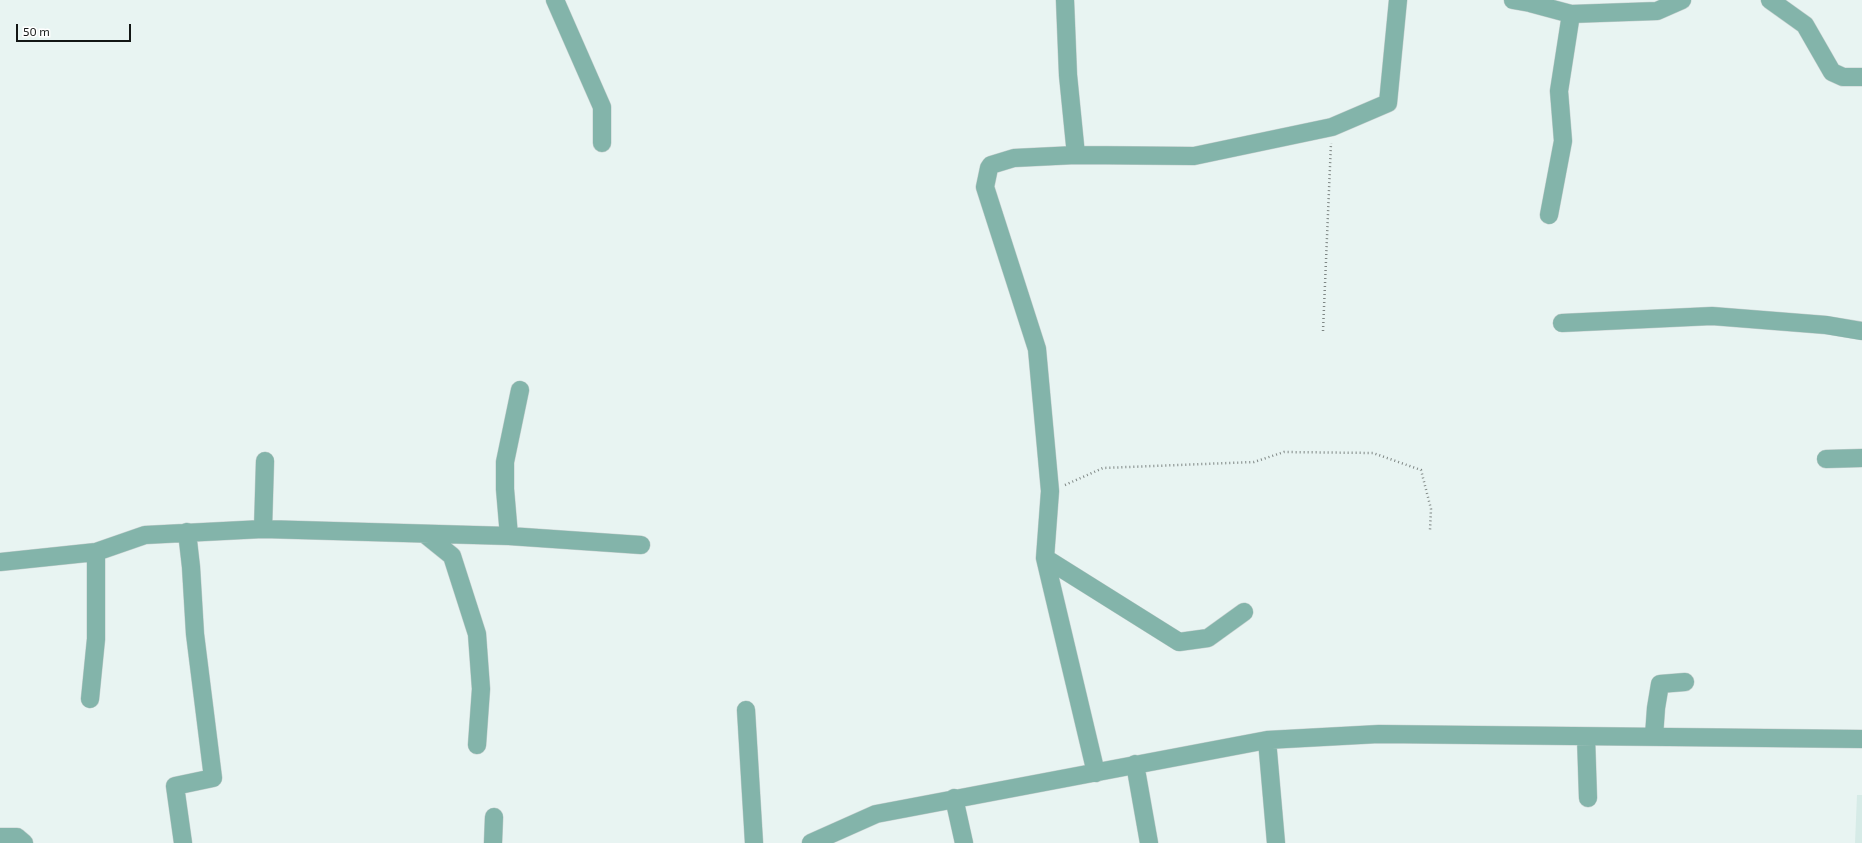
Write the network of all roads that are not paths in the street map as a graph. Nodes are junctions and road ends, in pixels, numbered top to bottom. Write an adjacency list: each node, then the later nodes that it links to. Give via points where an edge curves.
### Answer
1 (555, 0): 9 (street, via 602,107)
2 (1065, 0): 10 (street, via 1068,74)
3 (1398, 0): 10 (street, via 1388,103 1332,127 1194,156)
4 (1513, 0): 7 (street)
5 (1682, 0): 7 (street, via 1657,11)
6 (1770, 0): 8 (street, via 1805,25 1832,72 1843,77)
7 (1571, 14): 11 (street, via 1559,91 1563,141)
8 (1862, 77)
9 (602, 143)
10 (1076, 155): 24 (street, via 1014,158 991,165 985,187 1037,349 1050,492)
11 (1549, 215)
12 (1562, 323): 13 (street, via 1712,316)
13 (1862, 331)
14 (520, 390): 21 (street, via 505,462)
15 (1862, 458): 16 (street)
16 (1826, 459)
17 (265, 461): 18 (street)
18 (263, 529): 19 (street); 20 (street)
19 (187, 532): 23 (street, via 144,535); 42 (street, via 195,634 213,778 175,786)
20 (426, 535): 21 (street); 34 (street, via 452,556 477,634 481,690)
21 (509, 536): 22 (street)
22 (641, 545)
23 (96, 552): 25 (street); 28 (street, via 96,639)
24 (1045, 558): 26 (street, via 1179,642 1208,638); 36 (street)
25 (0, 562)
26 (1244, 612)
27 (1685, 682): 30 (street, via 1660,684)
28 (90, 699)
29 (746, 710): 44 (street)
30 (1654, 736): 31 (street); 32 (street)
31 (1586, 737): 33 (street, via 1379,734); 38 (street)
32 (1862, 739)
33 (1267, 740): 35 (street); 48 (street)
34 (477, 745)
35 (1135, 764): 36 (street); 47 (street)
36 (1096, 773): 37 (street)
37 (954, 798): 45 (street, via 876,814); 46 (street)
38 (1588, 798)
39 (494, 817): 43 (street)
40 (0, 837): 41 (street, via 18,837)
41 (24, 843)
42 (183, 843)
43 (493, 843)
44 (754, 843)
45 (811, 843)
46 (964, 843)
47 (1149, 843)
48 (1276, 843)

